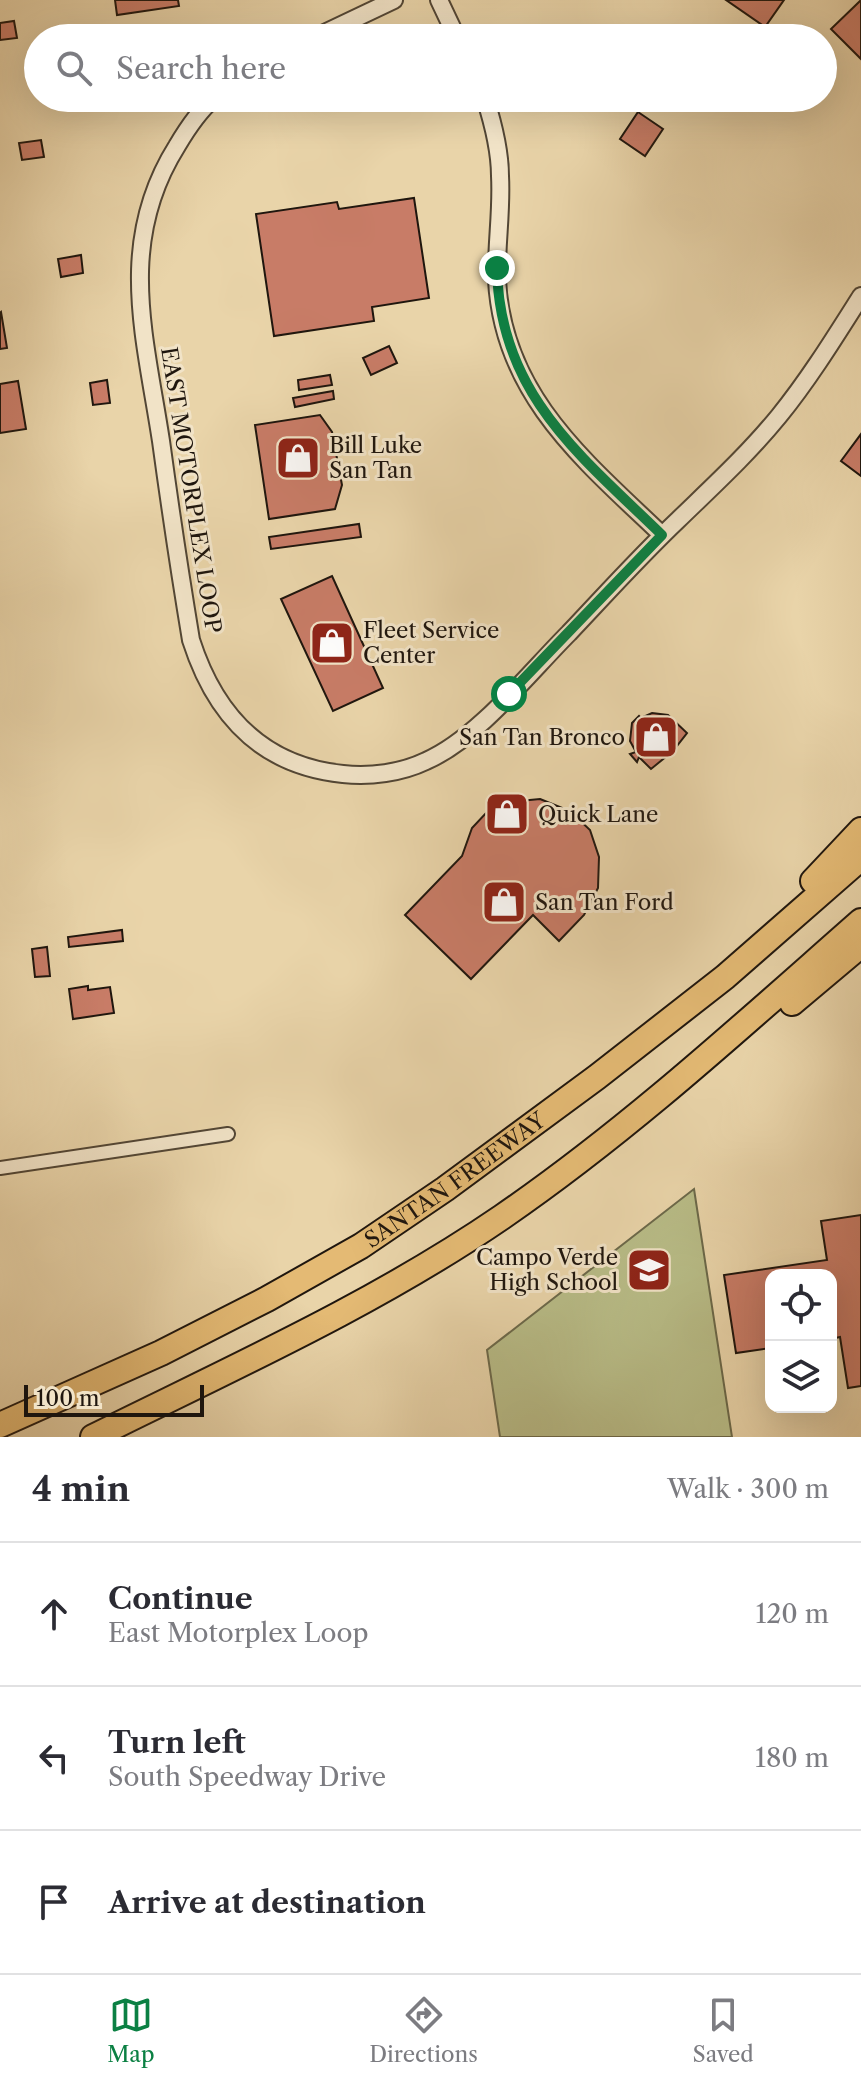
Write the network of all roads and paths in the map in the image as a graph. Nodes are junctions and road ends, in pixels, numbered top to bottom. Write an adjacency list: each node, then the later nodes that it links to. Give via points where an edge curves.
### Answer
1 (394, 0): 3 (street)
2 (439, 0): 4 (street)
3 (343, 24)
4 (450, 24)
5 (202, 112): 8 (street, EAST MOTORPLEX LOOP, via 154,187 138,273 191,640 202,673 239,727 270,751 313,770 354,775 426,762 470,732)
6 (489, 112): 8 (street, via 500,176 497,283 517,363 561,436)
7 (861, 296): 8 (street, EAST MOTORPLEX LOOP, via 780,415 722,480)
8 (662, 535)
9 (861, 830): 13 (highway, via 756,934)
10 (861, 858): 13 (highway, SANTAN FREEWAY)
11 (861, 921): 14 (highway)
12 (861, 945): 14 (highway, via 752,1036)
13 (725, 977): 17 (highway, SANTAN FREEWAY, via 513,1140 361,1246 161,1353)
14 (697, 1066): 18 (highway, via 502,1216 380,1294)
15 (228, 1134): 16 (street)
16 (0, 1168)
17 (0, 1425)
18 (93, 1437)

